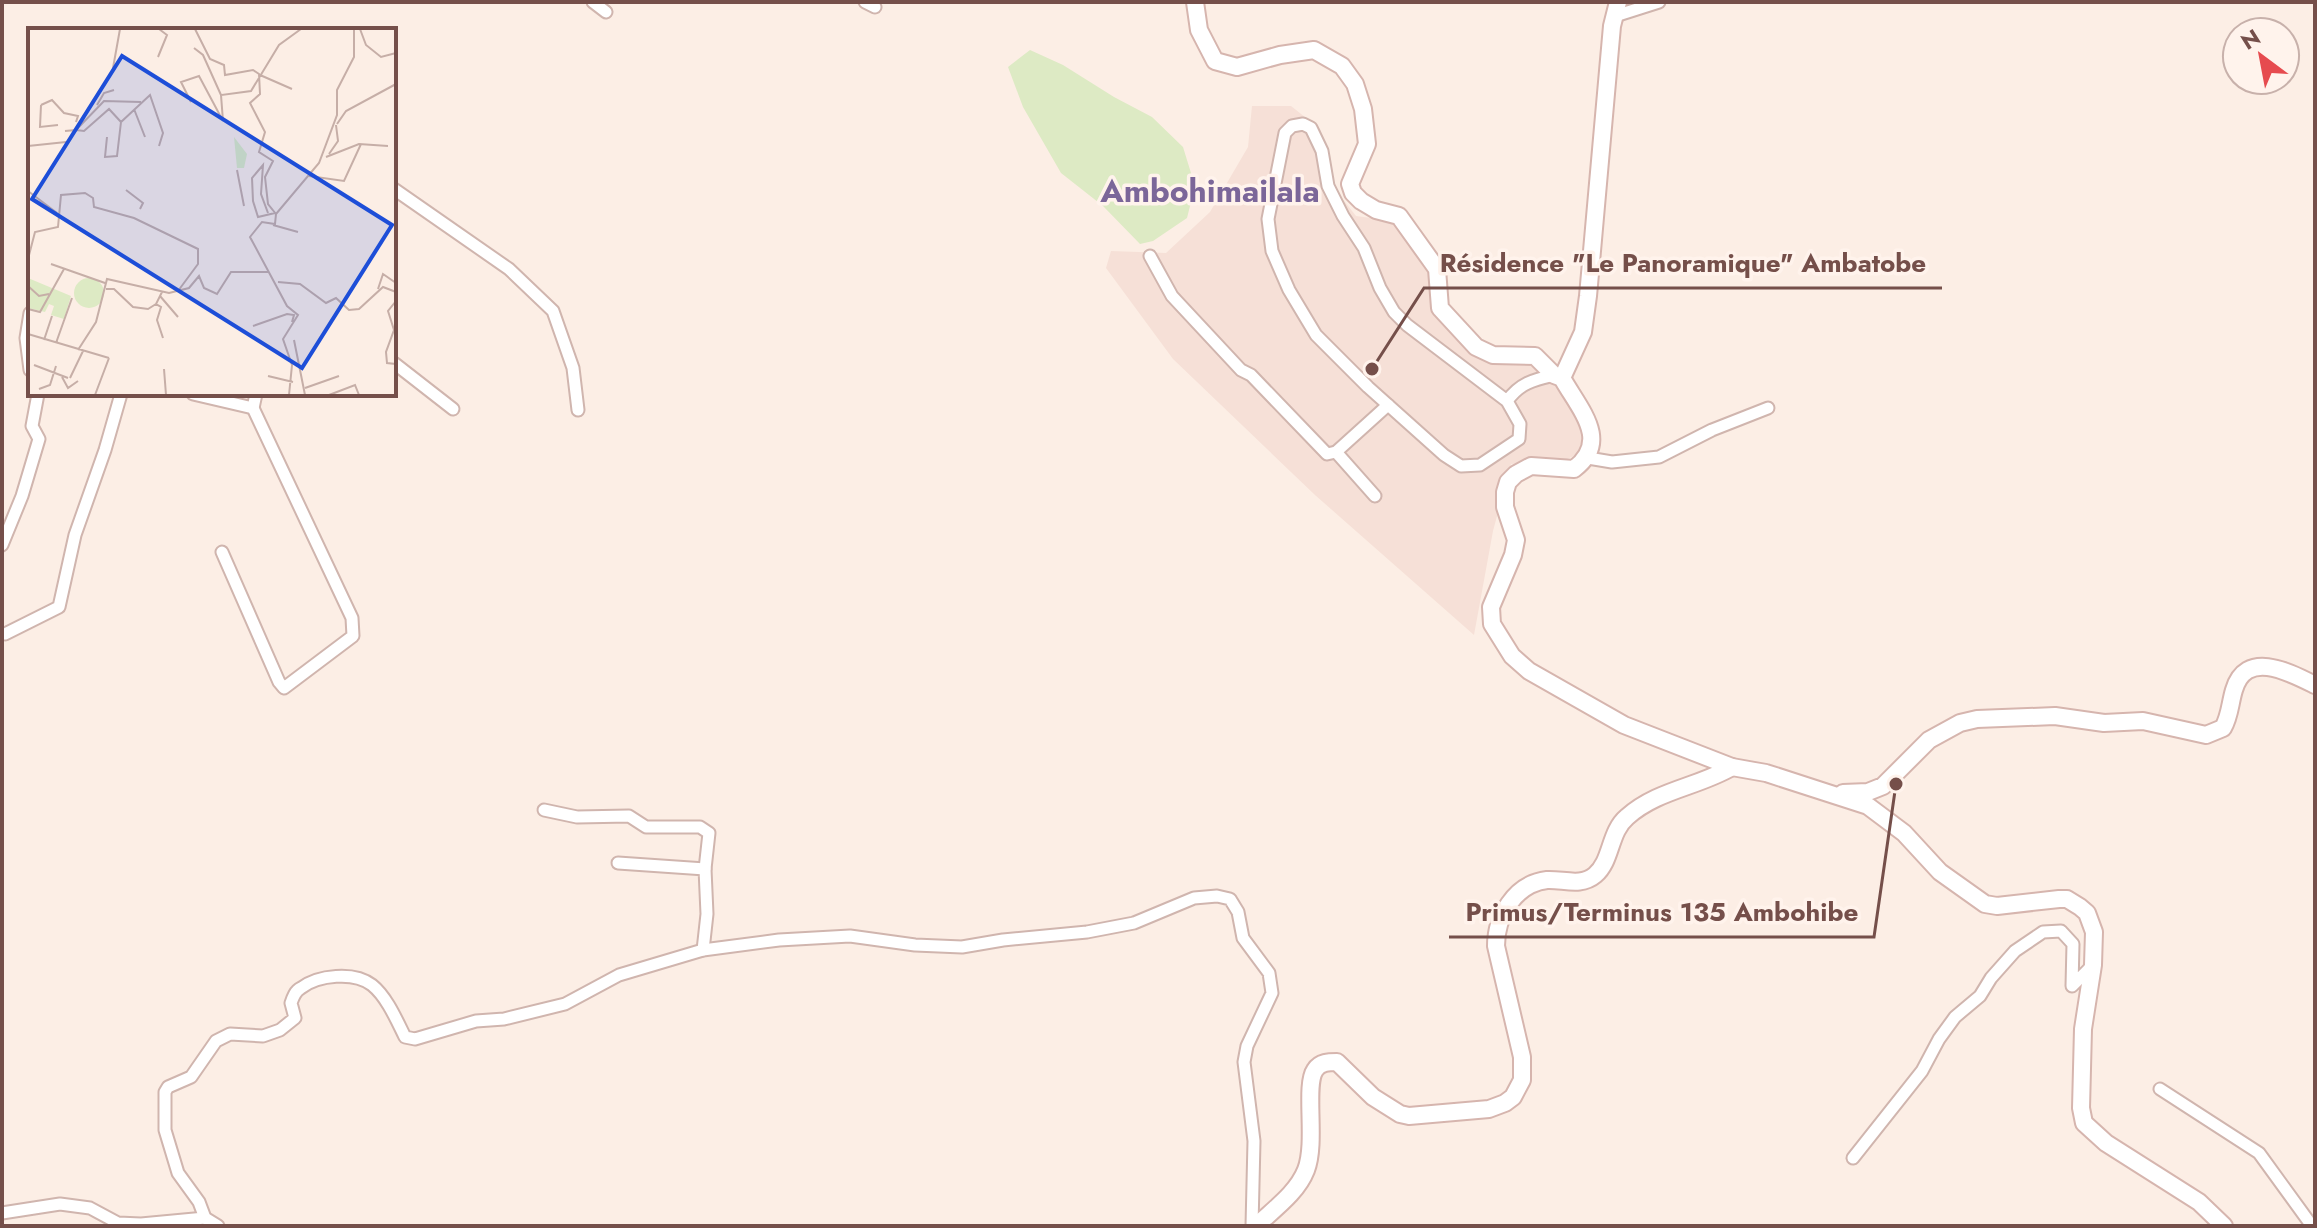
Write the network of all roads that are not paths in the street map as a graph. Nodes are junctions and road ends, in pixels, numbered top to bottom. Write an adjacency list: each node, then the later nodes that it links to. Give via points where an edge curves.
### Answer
1 (593, 2): 7 (street)
2 (865, 2): 3 (street, via 875,7)
3 (874, 2)
4 (1195, 2): 13 (street, via 1199,30 1215,61 1237,67 1314,50 1342,66 1355,84 1367,144 1350,184 1353,193 1376,210 1399,216 1437,269 1440,308 1476,347 1493,355 1535,356)
5 (1659, 2): 6 (street)
6 (1616, 9): 13 (street, via 1583,332)
7 (606, 12)
8 (396, 190): 23 (street, via 509,269 553,311 573,368)
9 (1150, 256): 24 (street, via 1172,296 1241,370 1319,448 1327,454)
10 (28, 326): 11 (street)
11 (28, 354)
12 (396, 365): 22 (street)
13 (1558, 377): 18 (street, via 1524,383); 25 (street, via 1591,430)
14 (36, 396): 27 (street, via 32,426 39,439)
15 (120, 396): 29 (street, via 75,535 59,607)
16 (202, 396): 20 (street)
17 (256, 396): 20 (street)
18 (1507, 401): 19 (street, via 1520,424 1519,439 1480,465 1461,466); 19 (street, via 1394,312 1328,186 1322,151 1311,128 1292,126 1278,157 1268,219 1272,251 1316,335)
19 (1388, 405): 24 (street)
20 (253, 408): 28 (street, via 352,618 353,636 284,688)
21 (1768, 408): 25 (street, via 1659,457 1612,462)
22 (453, 409)
23 (578, 410)
24 (1336, 452): 26 (street)
25 (1588, 458): 31 (street, via 1574,469 1531,466 1508,482 1505,507 1516,540 1491,607 1492,624 1512,656 1529,671 1624,725)
26 (1375, 496)
27 (2, 545)
28 (222, 552)
29 (3, 635)
30 (2315, 685): 32 (street, via 2272,666 2250,669 2236,684 2223,728 2206,735 2143,721 1977,719 1929,740 1877,789)
31 (1732, 767): 32 (street); 43 (street, via 1652,800 1627,817 1591,879 1535,883 1503,910 1496,946 1522,1057 1522,1080 1513,1097 1489,1109 1409,1116 1384,1106 1337,1062 1320,1065 1310,1085 1313,1129 1306,1171 1296,1188)
32 (1835, 794): 37 (street, via 1868,806 1891,822 1940,872 1985,904 2059,899 2074,903 2094,932)
33 (544, 810): 35 (street, via 577,817 629,816 646,827 700,827 709,833)
34 (618, 863): 35 (street)
35 (705, 869): 36 (street)
36 (703, 950): 41 (street, via 619,975 565,1004 415,1039 405,1037 371,984 338,975 304,985 291,1003 295,1018 263,1036 230,1034 216,1041 191,1077 165,1092 170,1151); 43 (street, via 850,936 962,947 1134,923 1194,898 1230,899 1243,938 1269,973 1272,993 1244,1062 1254,1141)
37 (2093, 965): 39 (street, via 2072,986 2073,944 2061,931 2043,932 2015,951 1980,996 1955,1017 1922,1071); 44 (street, via 2083,1029 2084,1123 2106,1143 2199,1202)
38 (2160, 1089): 45 (street, via 2259,1153)
39 (1853, 1158)
40 (2, 1213): 41 (street, via 60,1204 90,1208 118,1223)
41 (205, 1218): 42 (street)
42 (218, 1226)
43 (1254, 1226)
44 (2224, 1226)
45 (2312, 1226)

